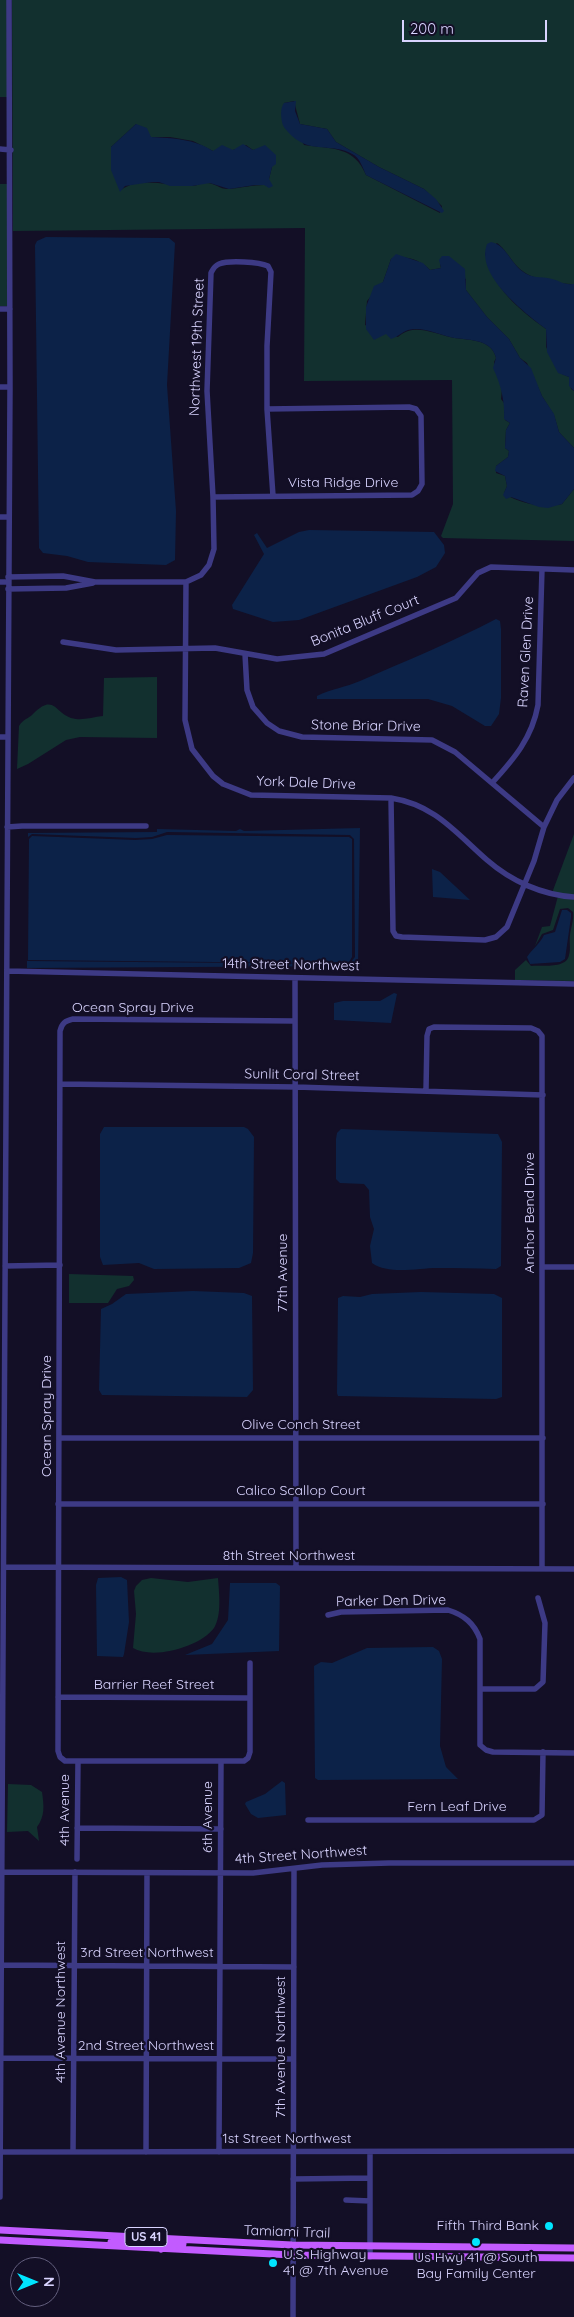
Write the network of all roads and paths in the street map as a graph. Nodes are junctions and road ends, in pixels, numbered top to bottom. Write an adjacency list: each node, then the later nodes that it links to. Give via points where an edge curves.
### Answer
1 (9, 0): 3 (street)
2 (0, 150): 3 (street)
3 (10, 150): 5 (street)
4 (0, 309): 5 (street)
5 (10, 309): 7 (street)
6 (0, 387): 7 (street)
7 (10, 387): 10 (street)
8 (267, 409): 11 (street, Northwest 19th Street); 11 (street, Vista Ridge Drive, via 409,408 416,409 421,416 422,484 412,495); 12 (street, Northwest 19th Street, via 271,272 261,263 220,263 211,273 208,330 207,424)
9 (0, 468): 10 (street)
10 (9, 468): 14 (street)
11 (273, 496): 12 (street, Vista Ridge Drive)
12 (213, 497): 21 (street, Northwest 19th Street, via 212,558 201,575)
13 (0, 517): 14 (street)
14 (9, 517): 16 (street)
15 (0, 546): 16 (street)
16 (9, 546): 22 (street)
17 (542, 569): 18 (street, Bonita Bluff Court); 27 (street, Bonita Bluff Court, via 491,567 478,573 456,598 324,654 277,659); 31 (street, Raven Glen Drive, via 535,721 524,745)
18 (574, 570)
19 (0, 582): 22 (street)
20 (95, 582): 21 (street); 22 (street, via 66,588); 22 (street, via 63,576)
21 (186, 582): 26 (street, York Dale Drive)
22 (8, 583): 25 (street)
23 (63, 642): 26 (street, Bonita Bluff Court, via 116,650)
24 (0, 646): 25 (street)
25 (8, 647): 29 (street)
26 (186, 648): 27 (street, Bonita Bluff Court, via 215,648); 32 (street, York Dale Drive, via 187,733 192,749 223,784 265,797)
27 (245, 654): 31 (street, Stone Briar Drive, via 247,690 253,707 267,723 280,731 302,737 432,740 446,746)
28 (0, 737): 29 (street)
29 (8, 737): 35 (street)
30 (574, 778): 34 (street, via 557,800)
31 (492, 783): 34 (street, Stone Briar Drive)
32 (391, 798): 37 (street, York Dale Drive, via 408,801 435,814 488,861); 37 (street, via 392,921 396,936 485,940 496,936 507,927)
33 (146, 826): 35 (street)
34 (544, 826): 37 (street)
35 (7, 827): 36 (street)
36 (3, 879): 39 (street)
37 (524, 884): 38 (street, York Dale Drive)
38 (574, 897)
39 (6, 971): 40 (street, 14th Street Northwest); 43 (street)
40 (295, 978): 41 (street, 14th Street Northwest); 42 (street, 77th Avenue)
41 (574, 984)
42 (295, 1021): 45 (street, Ocean Spray Drive, via 67,1020 60,1031); 46 (street, 77th Avenue)
43 (3, 1040): 44 (street)
44 (3, 1070): 49 (street)
45 (60, 1084): 46 (street, Sunlit Coral Street); 53 (street, Ocean Spray Drive)
46 (296, 1087): 47 (street, Sunlit Coral Street); 57 (street, 77th Avenue)
47 (426, 1090): 48 (street, Sunlit Coral Street); 48 (street, Anchor Bend Drive, via 430,1030 439,1026 532,1028 542,1036)
48 (543, 1095): 54 (street, Anchor Bend Drive)
49 (3, 1146): 50 (street)
50 (3, 1175): 51 (street)
51 (3, 1227): 52 (street)
52 (5, 1266): 53 (street); 62 (street)
53 (60, 1266): 56 (street, Ocean Spray Drive)
54 (542, 1267): 55 (street); 58 (street, Anchor Bend Drive)
55 (574, 1267)
56 (59, 1438): 57 (street, Olive Conch Street); 59 (street, Ocean Spray Drive)
57 (296, 1438): 58 (street, Olive Conch Street); 60 (street, 77th Avenue)
58 (542, 1438): 61 (street, Anchor Bend Drive)
59 (58, 1504): 60 (street, Calico Scallop Court); 63 (street, Ocean Spray Drive)
60 (295, 1504): 61 (street, Calico Scallop Court); 64 (street, 77th Avenue)
61 (543, 1504): 65 (street, Anchor Bend Drive)
62 (4, 1567): 63 (street, 8th Street Northwest); 67 (street)
63 (58, 1568): 64 (street, 8th Street Northwest); 73 (street, Ocean Spray Drive)
64 (296, 1568): 65 (street, 8th Street Northwest)
65 (542, 1569): 66 (street, 8th Street Northwest)
66 (574, 1569)
67 (2, 1596): 71 (street)
68 (538, 1598): 72 (street, via 545,1623 543,1682 535,1689)
69 (328, 1615): 72 (street, Parker Den Drive, via 419,1610 458,1613 472,1624 480,1639)
70 (250, 1663): 74 (street, Ocean Spray Drive)
71 (2, 1687): 79 (street)
72 (480, 1689): 75 (street, Parker Den Drive, via 480,1745 493,1752)
73 (58, 1697): 74 (street, Barrier Reef Street); 77 (street, Ocean Spray Drive, via 58,1751 65,1761)
74 (250, 1698): 78 (street, Ocean Spray Drive, via 250,1755 242,1761)
75 (543, 1752): 76 (street, Parker Den Drive); 80 (street, Fern Leaf Drive, via 542,1815 534,1820)
76 (574, 1753)
77 (78, 1761): 78 (street, Ocean Spray Drive); 81 (street, 4th Avenue)
78 (221, 1762): 82 (street, 6th Avenue)
79 (1, 1780): 86 (street)
80 (308, 1820)
81 (77, 1828): 82 (street); 83 (street, 4th Avenue)
82 (221, 1829): 88 (street, 6th Avenue)
83 (77, 1859)
84 (574, 1863): 85 (street, 4th Street Northwest, via 389,1863 322,1865)
85 (294, 1870): 88 (street, 4th Street Northwest); 94 (street, 7th Avenue Northwest)
86 (1, 1872): 87 (street, 4th Street Northwest); 90 (street)
87 (75, 1872): 89 (street, 4th Street Northwest); 91 (street, 4th Avenue Northwest)
88 (220, 1872): 89 (street, 4th Street Northwest); 93 (street, 6th Avenue)
89 (147, 1873): 92 (street)
90 (1, 1965): 91 (street, 3rd Street Northwest); 95 (street)
91 (74, 1966): 92 (street, 3rd Street Northwest); 96 (street, 4th Avenue Northwest)
92 (147, 1966): 93 (street, 3rd Street Northwest); 97 (street)
93 (220, 1966): 94 (street, 3rd Street Northwest); 98 (street, 6th Avenue)
94 (294, 1967): 99 (street, 7th Avenue Northwest)
95 (1, 2058): 96 (street, 2nd Street Northwest); 101 (street)
96 (73, 2059): 97 (street, 2nd Street Northwest); 102 (street, 4th Avenue Northwest)
97 (146, 2059): 98 (street, 2nd Street Northwest); 103 (street)
98 (219, 2059): 99 (street, 2nd Street Northwest); 104 (street, 6th Avenue)
99 (293, 2059): 105 (street, 7th Avenue Northwest)
100 (574, 2151): 106 (street, 1st Street Northwest)
101 (0, 2152): 102 (street, 1st Street Northwest); 109 (street)
102 (73, 2152): 103 (street, 1st Street Northwest)
103 (146, 2152): 104 (street, 1st Street Northwest)
104 (219, 2152): 105 (street, 1st Street Northwest)
105 (293, 2152): 106 (street, 1st Street Northwest); 108 (street, 7th Avenue Northwest)
106 (370, 2152): 107 (street)
107 (370, 2178): 108 (street); 111 (street)
108 (293, 2179): 117 (street, 7th Avenue Northwest)
109 (0, 2197)
110 (346, 2200): 111 (street)
111 (370, 2200): 118 (street)
112 (0, 2230): 113 (main road, Tamiami Trail / US 41)
113 (140, 2237): 115 (main road, Tamiami Trail / US 41); 116 (main road, via 131,2242)
114 (0, 2240): 116 (main road, Tamiami Trail / US 41)
115 (210, 2241): 117 (main road, Tamiami Trail / US 41); 119 (main road, via 170,2244)
116 (94, 2245): 119 (main road, Tamiami Trail / US 41)
117 (292, 2245): 118 (main road, Tamiami Trail / US 41); 121 (street, 7th Avenue Northwest)
118 (370, 2247): 120 (main road, Tamiami Trail / US 41); 122 (street)
119 (161, 2248): 121 (main road, Tamiami Trail / US 41)
120 (574, 2248)
121 (292, 2255): 122 (main road, Tamiami Trail / US 41); 124 (street, 7th Avenue Northwest)
122 (370, 2257): 123 (main road, Tamiami Trail / US 41)
123 (572, 2257)
124 (293, 2317)

